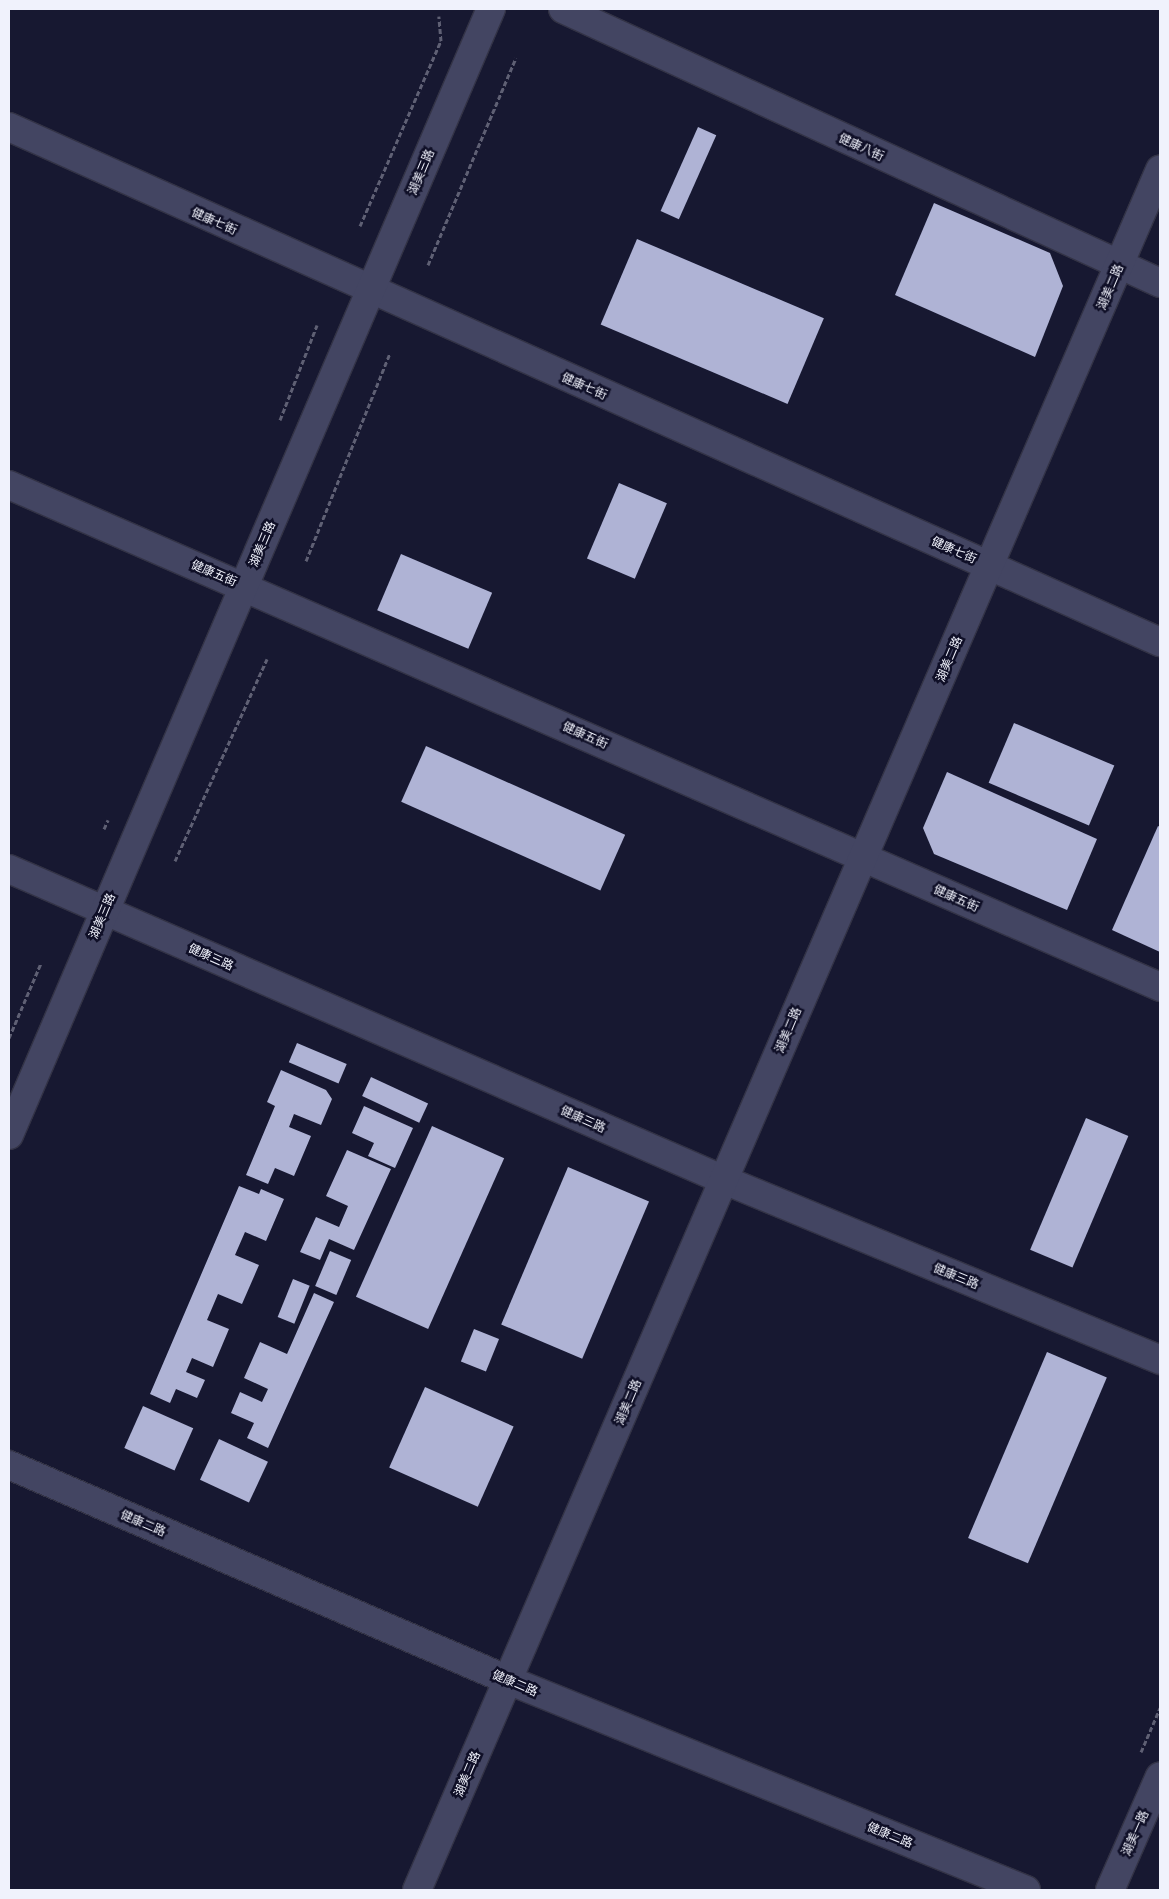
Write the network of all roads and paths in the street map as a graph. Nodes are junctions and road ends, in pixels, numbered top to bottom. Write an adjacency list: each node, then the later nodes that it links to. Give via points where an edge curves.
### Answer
1 (491, 9): 11 (street, 湖美三路)
2 (563, 9): 9 (street, 健康八街)
3 (439, 16): 7 (path, via 441,42)
4 (516, 58): 8 (path)
5 (9, 127): 11 (street, 健康七街)
6 (1160, 170): 9 (street, 湖美二路)
7 (360, 226)
8 (428, 265)
9 (1119, 266): 10 (street, 健康八街); 15 (street, 湖美二路)
10 (1160, 283)
11 (370, 292): 15 (street, 健康七街); 16 (street, 湖美三路)
12 (390, 352): 14 (path)
13 (9, 485): 16 (street, 健康五街)
14 (306, 561)
15 (990, 566): 17 (street, 健康七街); 19 (street, 湖美二路)
16 (244, 586): 19 (street, 健康五街); 22 (street, 湖美三路)
17 (1160, 642)
18 (267, 659): 20 (path)
19 (863, 857): 24 (street, 健康五街); 27 (street, 湖美二路)
20 (175, 861)
21 (9, 869): 22 (street, 健康三路)
22 (105, 910): 26 (street, 湖美三路); 27 (street, 健康三路)
23 (41, 963): 25 (path)
24 (1160, 987)
25 (9, 1038)
26 (9, 1135)
27 (724, 1180): 28 (street, 健康三路); 30 (street, 湖美二路)
28 (1160, 1360)
29 (9, 1465): 30 (street, 健康二路)
30 (508, 1680): 32 (street, 湖美二路); 33 (street, 健康二路)
31 (1160, 1776): 34 (street, 湖美一路)
32 (417, 1890)
33 (1026, 1890)
34 (1110, 1890)

